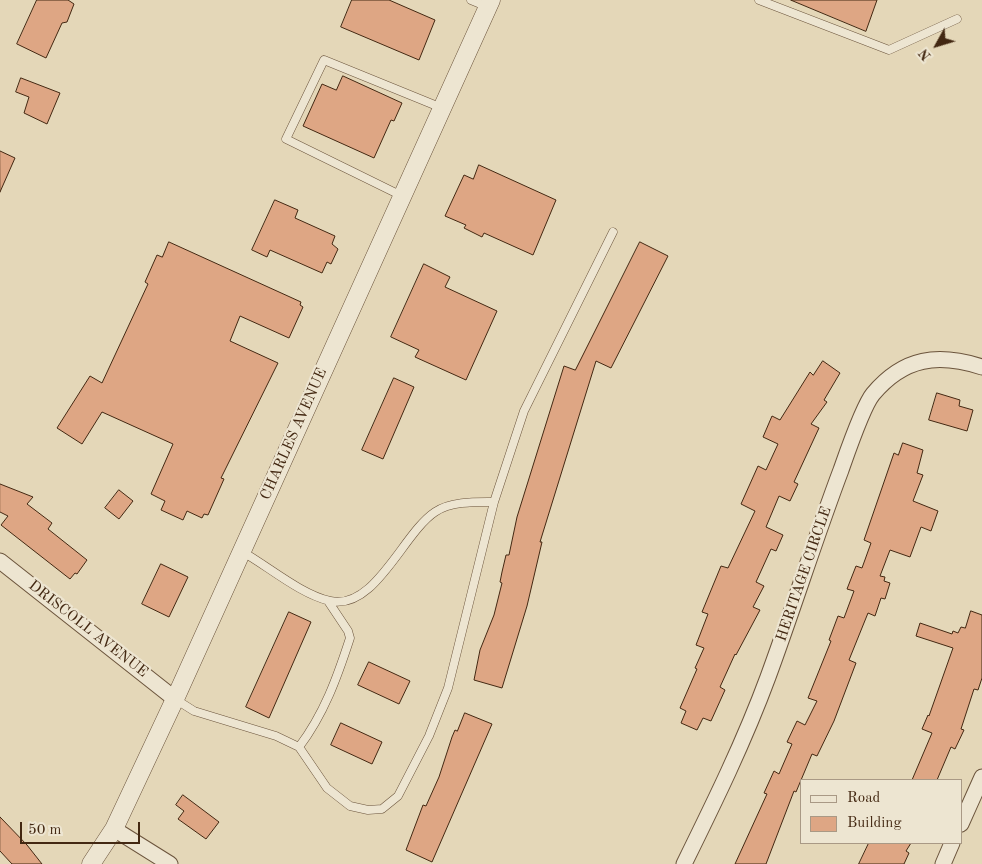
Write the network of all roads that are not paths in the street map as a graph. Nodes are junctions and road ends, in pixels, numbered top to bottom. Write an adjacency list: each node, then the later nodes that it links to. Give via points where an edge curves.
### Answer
1 (471, 0): 3 (lane)
2 (759, 0): 4 (lane, via 889,50)
3 (489, 4): 5 (street, CHARLES AVENUE)
4 (957, 19)
5 (442, 108): 6 (street, CHARLES AVENUE); 6 (lane, via 324,60 286,139)
6 (402, 196): 10 (street, CHARLES AVENUE)
7 (614, 232): 9 (lane, via 538,379)
8 (982, 367): 21 (street, HERITAGE CIRCLE, via 938,358 919,360 899,370 872,395 804,568 768,677 737,756)
9 (494, 502): 12 (lane, via 444,507 435,512 419,525 374,583 352,599 341,603); 14 (lane, via 448,688 429,736 398,796 382,809 350,806 327,788)
10 (240, 551): 12 (lane); 13 (street, CHARLES AVENUE)
11 (0, 562): 13 (street, DRISCOLL AVENUE)
12 (328, 601): 14 (lane, via 350,638 336,682 315,726)
13 (174, 699): 14 (lane, via 194,711 276,736); 17 (street, CHARLES AVENUE)
14 (299, 748)
15 (982, 777): 16 (street)
16 (962, 822)
17 (114, 829): 19 (street, CHARLES AVENUE); 20 (street)
18 (952, 844): 22 (street)
19 (91, 864)
20 (170, 864)
21 (684, 864)
22 (943, 864)

